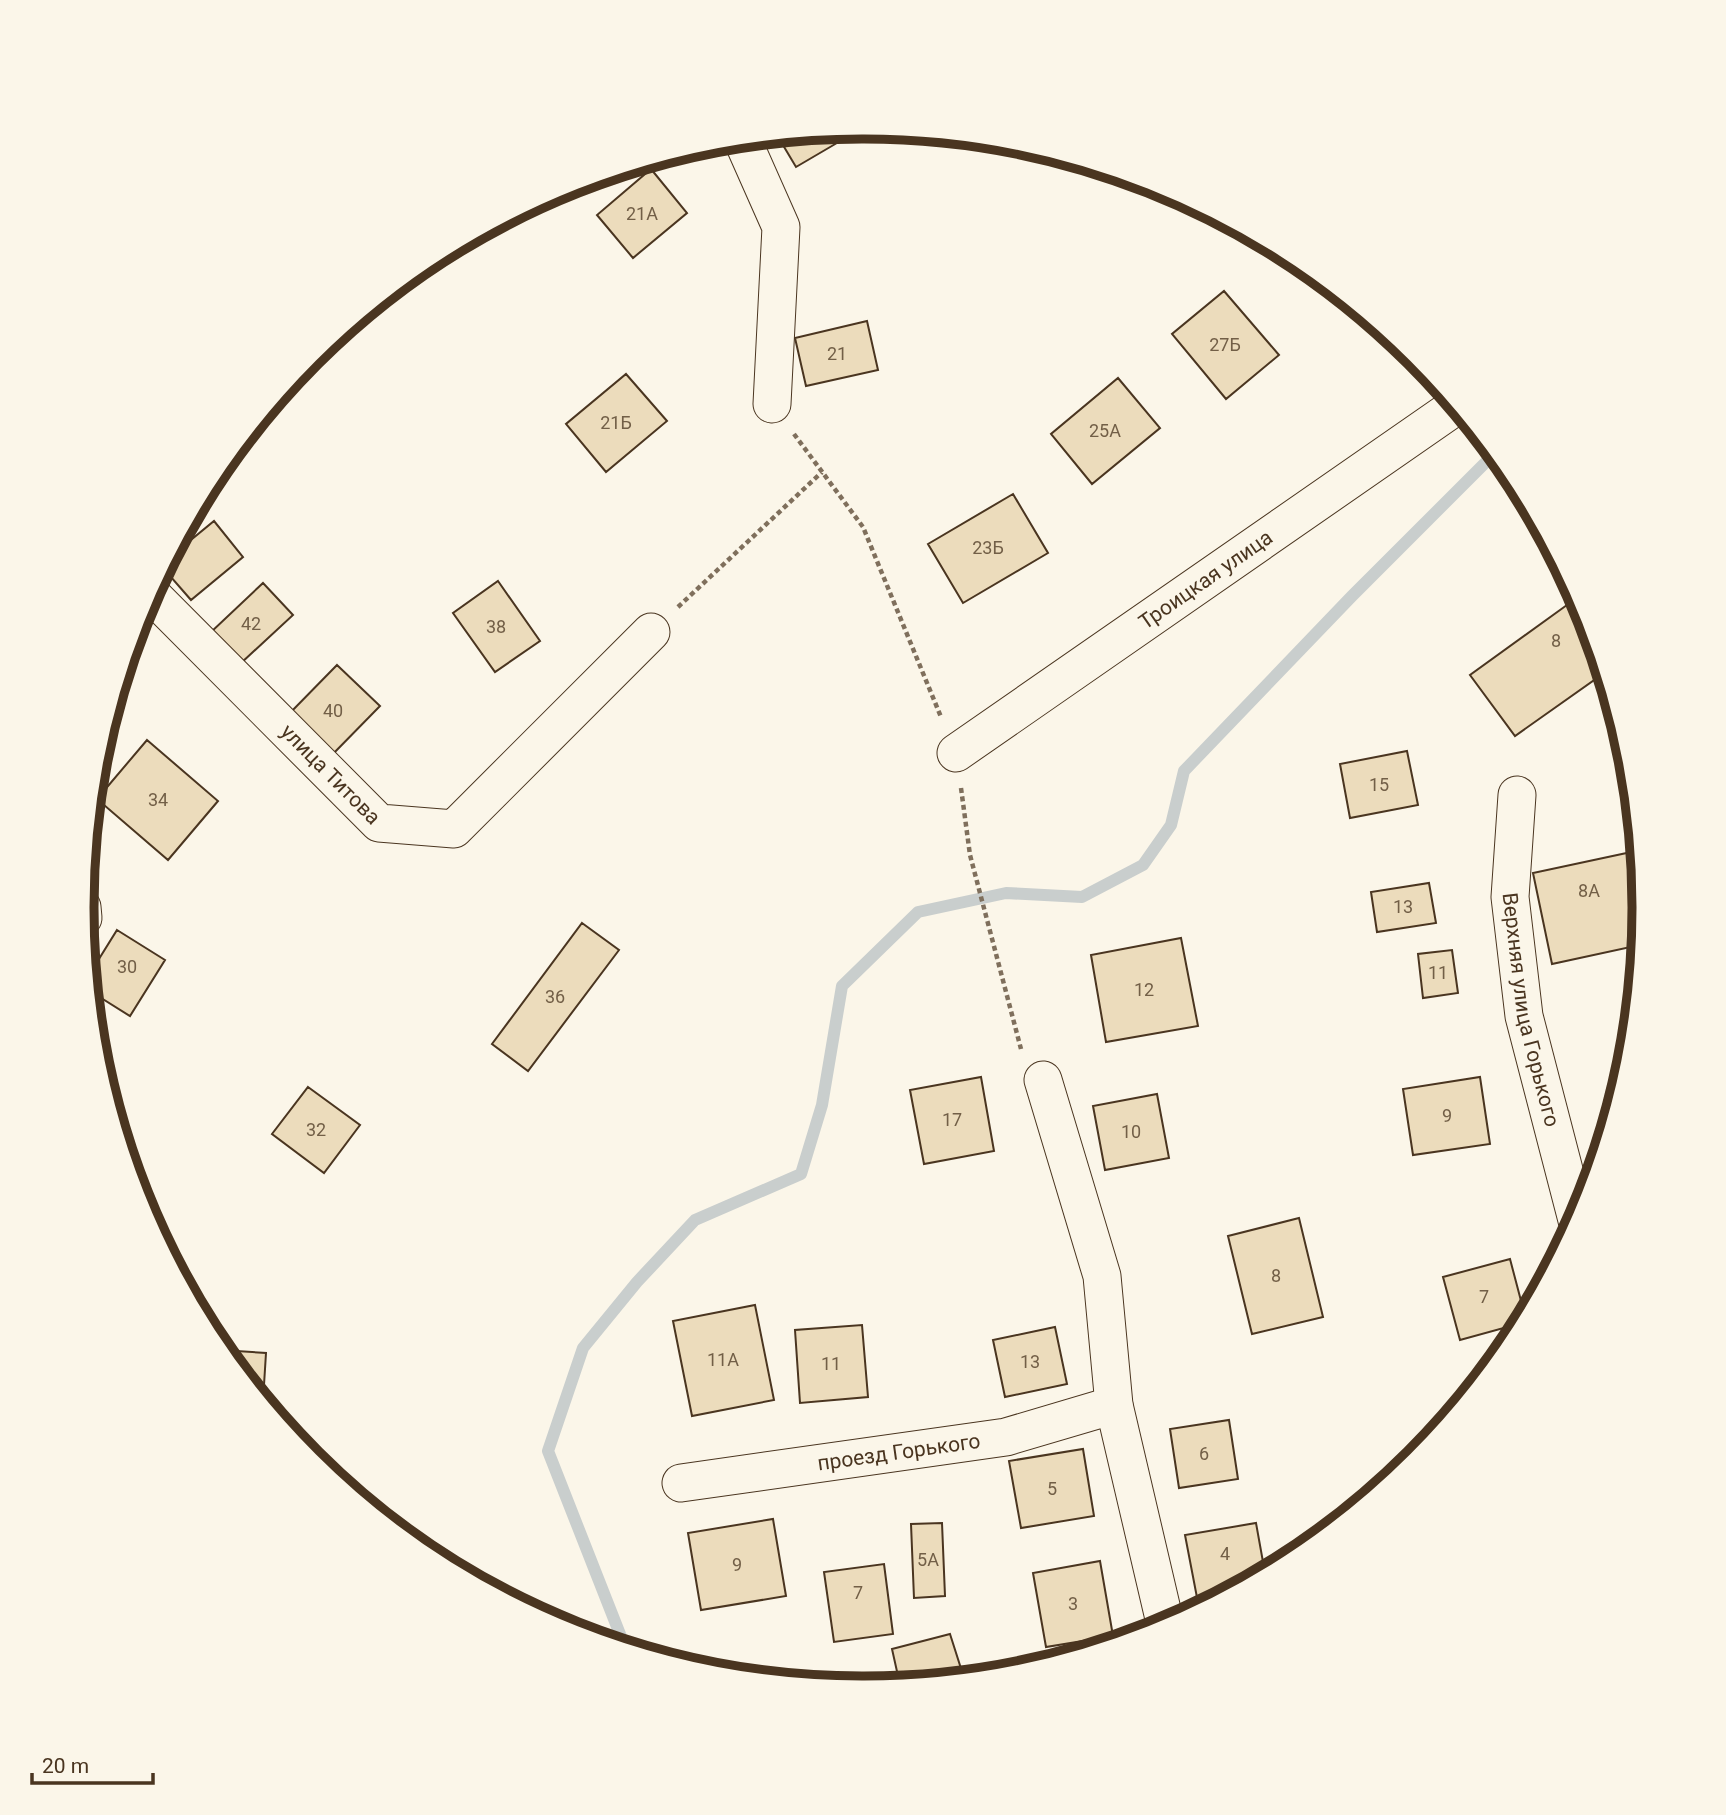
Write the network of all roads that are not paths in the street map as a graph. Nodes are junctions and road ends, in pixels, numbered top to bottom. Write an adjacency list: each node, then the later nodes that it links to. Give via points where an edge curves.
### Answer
1 (747, 149): 2 (street, via 781,227)
2 (772, 404)
3 (1449, 411): 6 (street, Троицкая улица)
4 (158, 601): 5 (street, улица Титова, via 379,823 454,829)
5 (651, 632)
6 (956, 752)
7 (1517, 795): 9 (street, Верхняя улица Горького, via 1510,897 1524,1016)
8 (1043, 1080): 10 (street, via 1102,1276)
9 (1573, 1203)
10 (1114, 1405): 11 (street, проезд Горького, via 1006,1437); 12 (street)
11 (681, 1483)
12 (1163, 1615)

